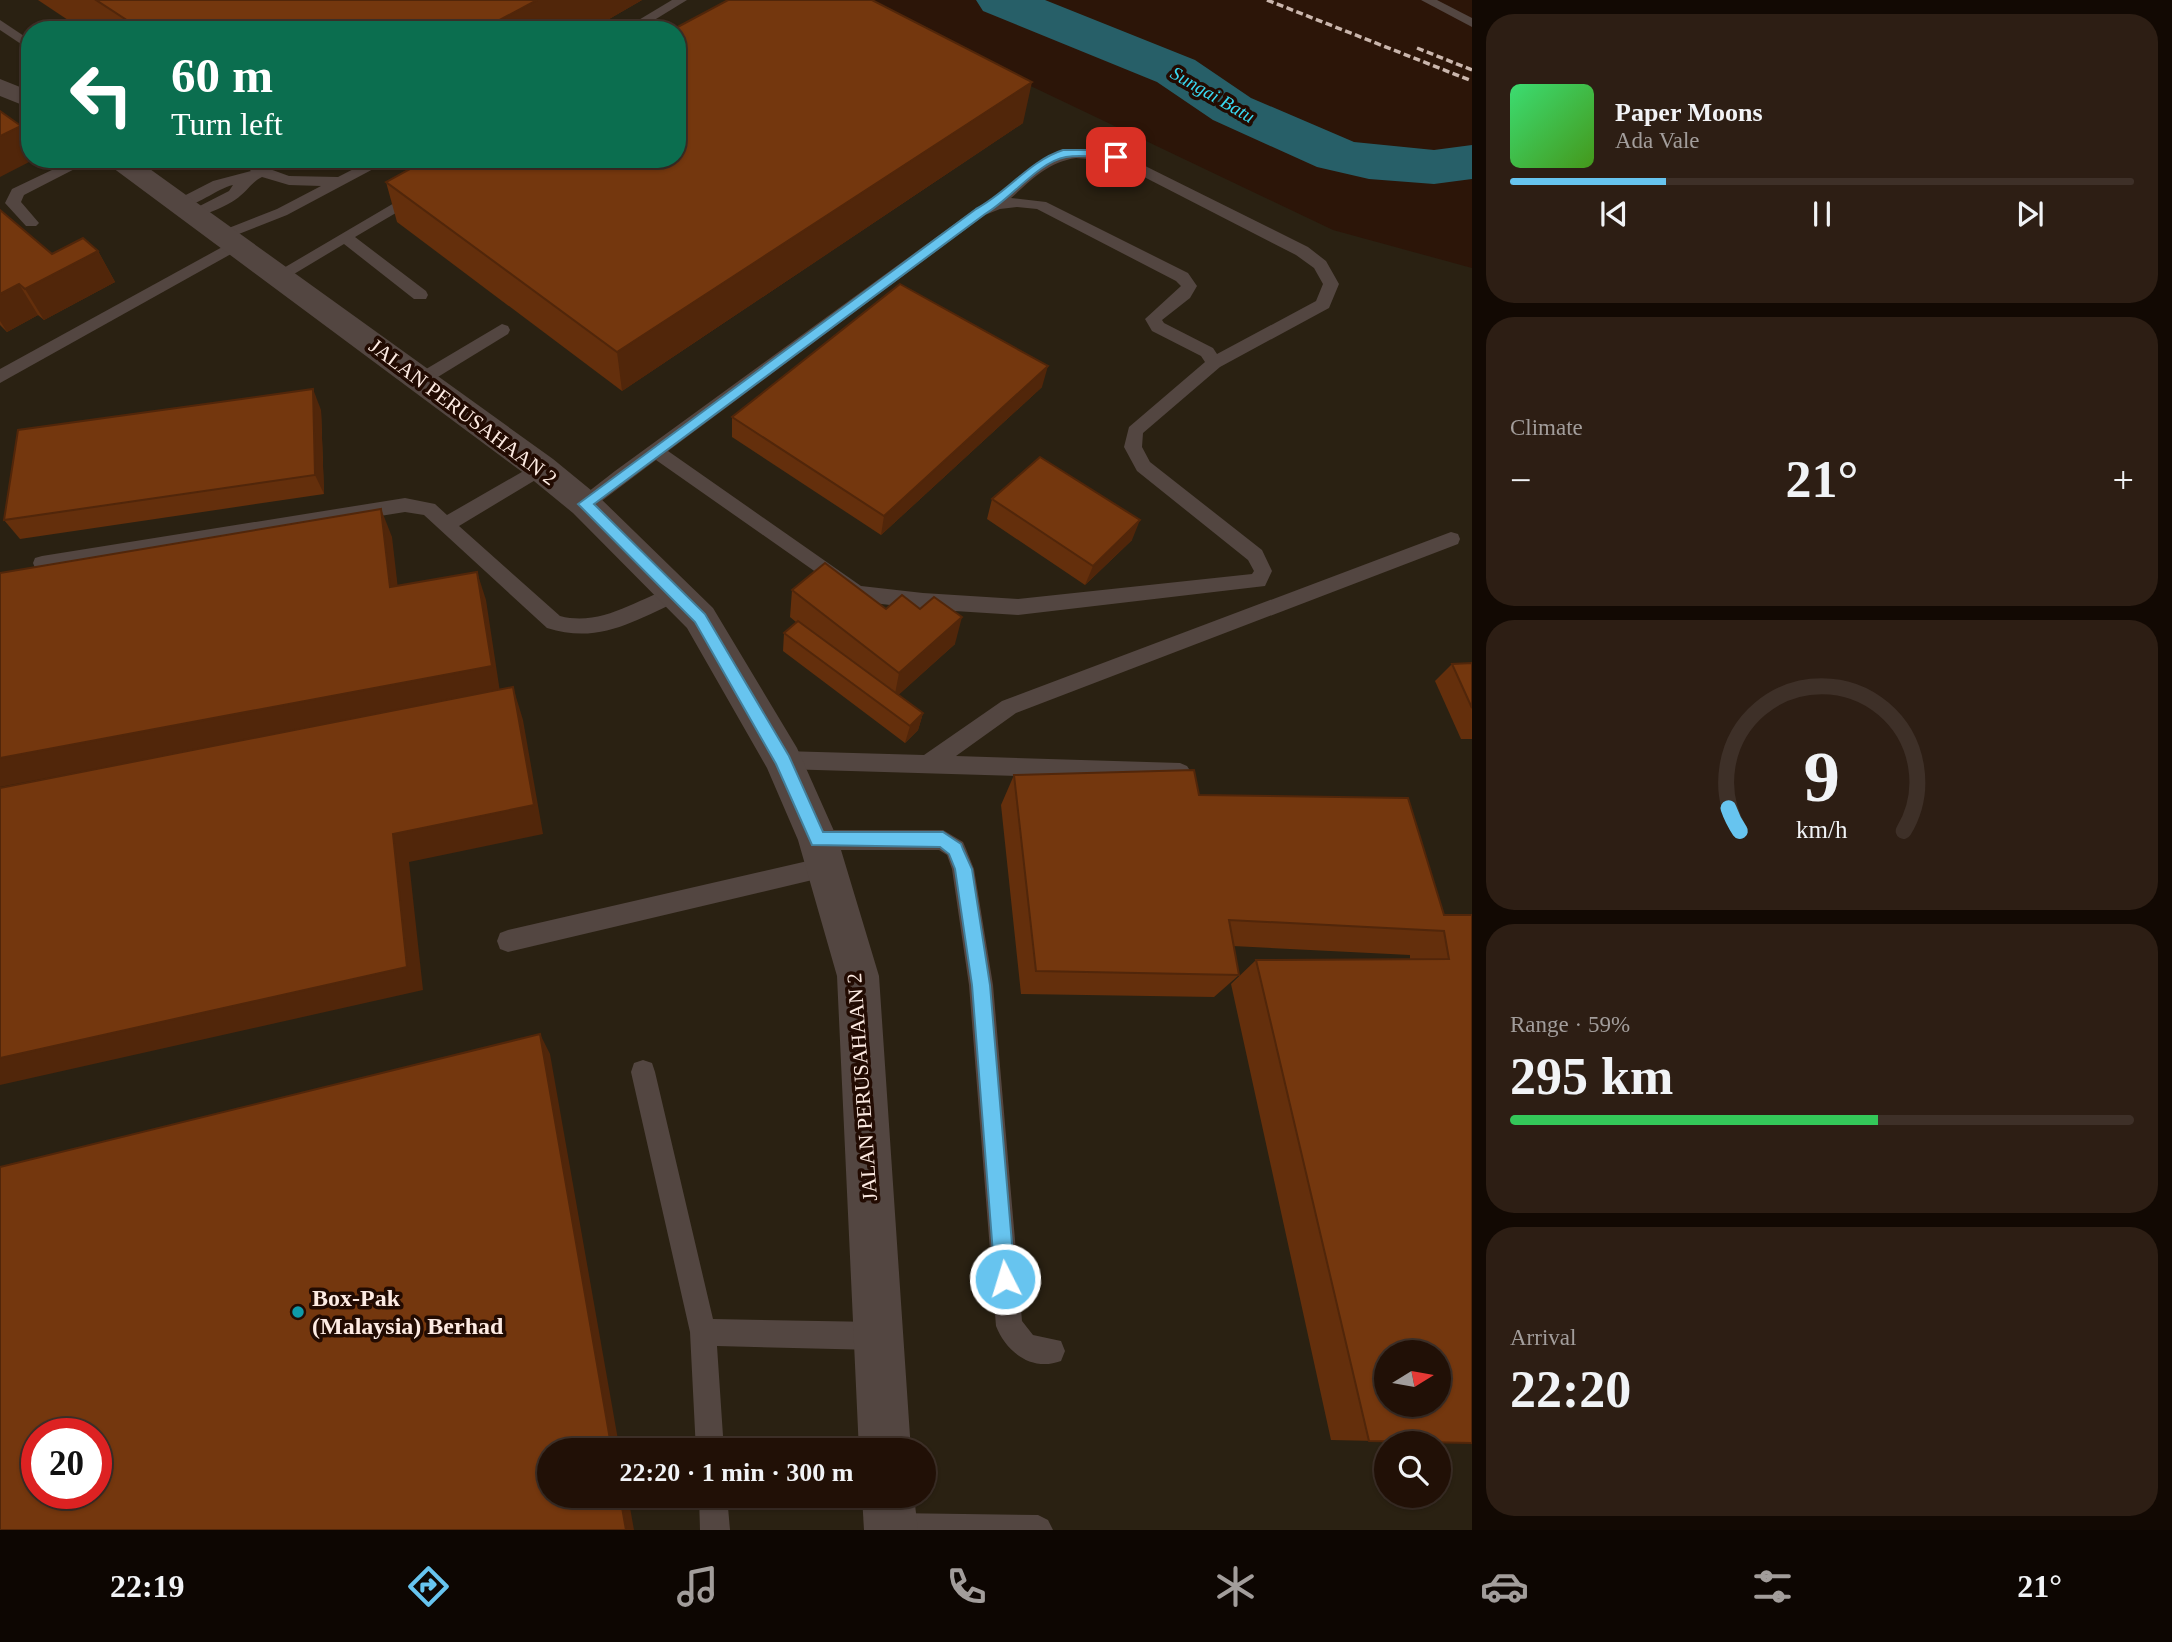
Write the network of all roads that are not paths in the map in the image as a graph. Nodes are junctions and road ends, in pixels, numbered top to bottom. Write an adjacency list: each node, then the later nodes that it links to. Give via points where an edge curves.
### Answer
1 (681, 0): 3 (lane)
2 (1427, 0): 4 (lane)
3 (644, 21)
4 (1472, 23)
5 (0, 24): 6 (lane)
6 (21, 39)
7 (0, 87): 8 (street)
8 (21, 96)
9 (67, 168): 17 (lane, via 17,192 13,203)
10 (130, 168): 18 (street, JALAN PERUSAHAAN 2)
11 (250, 168): 13 (lane)
12 (367, 168): 14 (lane)
13 (255, 175): 14 (lane, via 298,183); 18 (lane)
14 (344, 180): 18 (lane, via 282,212)
15 (437, 184): 19 (lane)
16 (997, 202): 23 (lane, via 1041,205 1182,277 1189,286 1184,295 1153,319 1158,327 1207,352); 23 (lane, via 1043,162 1063,154 1116,157 1302,251 1320,265 1331,284 1323,304); 26 (lane)
17 (31, 223)
18 (207, 225): 20 (street, JALAN PERUSAHAAN 2); 24 (lane)
19 (345, 237): 20 (lane); 21 (lane)
20 (278, 276): 25 (street, JALAN PERUSAHAAN 2)
21 (420, 295)
22 (502, 330): 25 (lane)
23 (1214, 363): 26 (lane, via 1135,431 1133,447 1143,466 1255,555 1264,571 1258,581 1018,607 857,593)
24 (0, 377)
25 (422, 379): 27 (street, JALAN PERUSAHAAN 2)
26 (656, 451): 28 (lane)
27 (541, 468): 28 (street, JALAN PERUSAHAAN 2); 29 (lane)
28 (585, 504): 32 (street, JALAN PERUSAHAAN 2)
29 (446, 525): 31 (lane, via 429,509 405,505); 32 (lane, via 554,622 576,628 607,624)
30 (1451, 539): 34 (lane, via 1009,707)
31 (42, 563)
32 (676, 594): 33 (street, JALAN PERUSAHAAN 2, via 700,618)
33 (783, 760): 34 (lane); 36 (street, JALAN PERUSAHAAN 2)
34 (926, 765): 35 (lane)
35 (1183, 773)
36 (822, 853): 37 (lane); 40 (street, JALAN PERUSAHAAN 2, via 858,976); 41 (lane, via 943,840 955,849 963,869 981,985 1009,1326 1026,1347)
37 (508, 942)
38 (643, 1073): 39 (lane)
39 (703, 1332): 40 (lane); 42 (lane)
40 (876, 1336): 43 (street, JALAN PERUSAHAAN 2)
41 (1052, 1351)
42 (709, 1438)
43 (884, 1438)
44 (714, 1508): 46 (lane)
45 (890, 1518): 47 (lane)
46 (715, 1530)
47 (1038, 1530)

